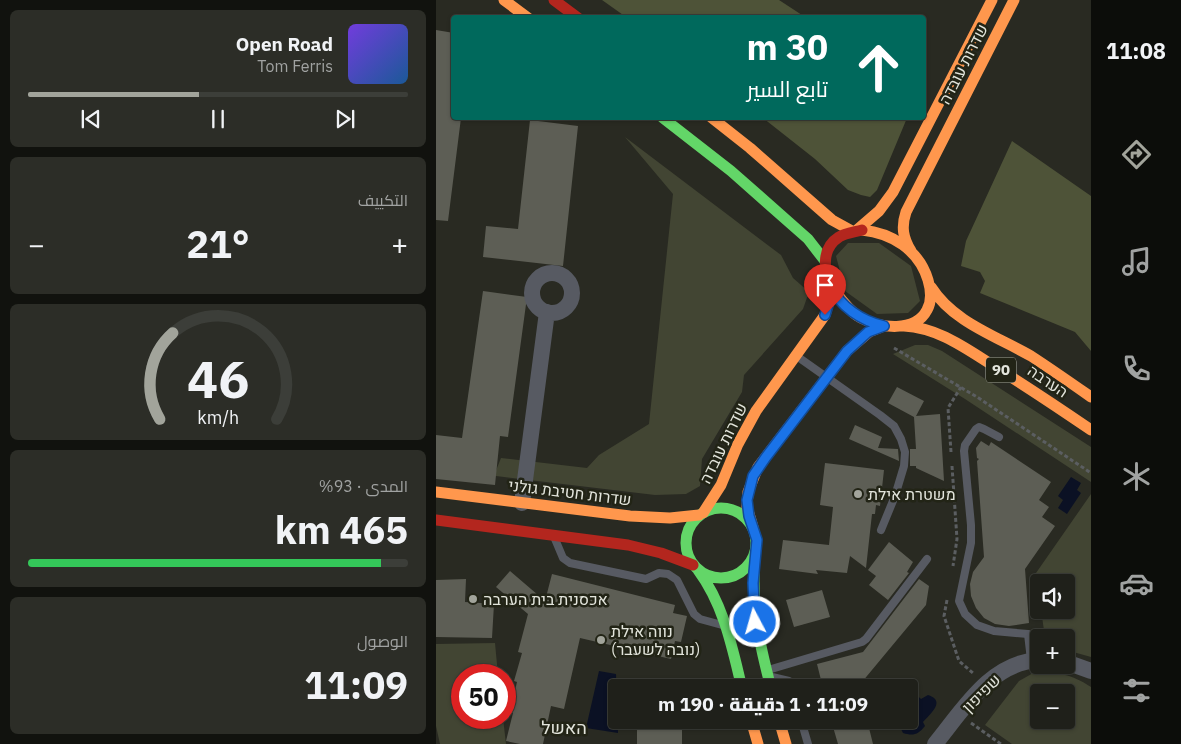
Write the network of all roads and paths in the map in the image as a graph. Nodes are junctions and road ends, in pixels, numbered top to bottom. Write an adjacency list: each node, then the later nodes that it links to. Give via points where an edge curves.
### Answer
1 (504, 0): 5 (main road)
2 (554, 0): 6 (main road)
3 (992, 0): 9 (main road, שדרות עובדה, via 893,192 879,211)
4 (1014, 0): 10 (main road, שדרות עובדה, via 906,212 902,230)
5 (524, 15)
6 (574, 15)
7 (666, 120): 11 (main road, 90, via 808,238)
8 (715, 120): 9 (main road, 90, via 832,220)
9 (855, 231): 10 (main road, 90, via 882,233); 11 (main road, via 836,238)
10 (911, 251): 13 (main road, 90, via 925,268)
11 (824, 261): 12 (main road, 90)
12 (830, 285): 15 (main road, 90, via 854,313); 18 (main road, שדרות עובדה, via 825,315)
13 (931, 287): 16 (main road, via 926,312); 21 (main road, הערבה / 90, via 952,311 1030,356)
14 (547, 312): 28 (street)
15 (884, 326): 16 (main road, 90); 19 (main road, via 859,339)
16 (904, 326): 22 (main road, הערבה / 90, via 925,328 946,337 1012,376)
17 (893, 347): 20 (path)
18 (796, 355): 19 (lane); 29 (main road, שדרות עובדה, via 749,422 721,485)
19 (827, 377): 31 (main road, via 753,476 747,500); 32 (lane, via 894,426 901,439 905,452 902,473)
20 (962, 387): 24 (path, via 948,408); 26 (path)
21 (1091, 397)
22 (1091, 430)
23 (999, 438): 40 (lane, via 979,427 965,445 971,543 959,601 965,614 977,625 994,631 1028,634)
24 (951, 455)
25 (952, 464): 37 (path, via 958,539)
26 (1091, 473)
27 (436, 492): 28 (main road, שדרות חטיבת גולני)
28 (522, 503): 29 (main road, שדרות חטיבת גולני, via 643,517)
29 (701, 514): 31 (main road, via 719,508 732,509); 36 (main road, via 686,539 687,553)
30 (436, 520): 33 (main road)
31 (753, 527): 34 (main road, via 757,540)
32 (881, 530)
33 (554, 535): 36 (main road, via 654,550); 39 (lane, via 563,558 570,563 646,579 659,573 668,574 677,580 694,614)
34 (755, 554): 36 (main road, via 748,566 731,577 710,577); 44 (main road, via 753,608)
35 (927, 559): 44 (lane, via 862,642)
36 (696, 567): 39 (main road, via 713,592)
37 (952, 568)
38 (947, 596): 48 (path, via 944,616 959,661)
39 (725, 626): 45 (main road)
40 (1030, 641)
41 (1030, 661): 48 (street, שפיפון, via 1014,665)
42 (1075, 665): 43 (street)
43 (1091, 671)
44 (767, 673): 46 (main road); 47 (lane)
45 (740, 679)
46 (769, 679)
47 (784, 679)
48 (985, 684): 49 (street, שפיפון)
49 (959, 714): 56 (street, שפיפון); 57 (path)
50 (754, 729): 53 (main road)
51 (782, 729): 54 (main road)
52 (804, 729): 55 (lane)
53 (758, 744)
54 (786, 744)
55 (808, 744)
56 (936, 744)
57 (1001, 744)

